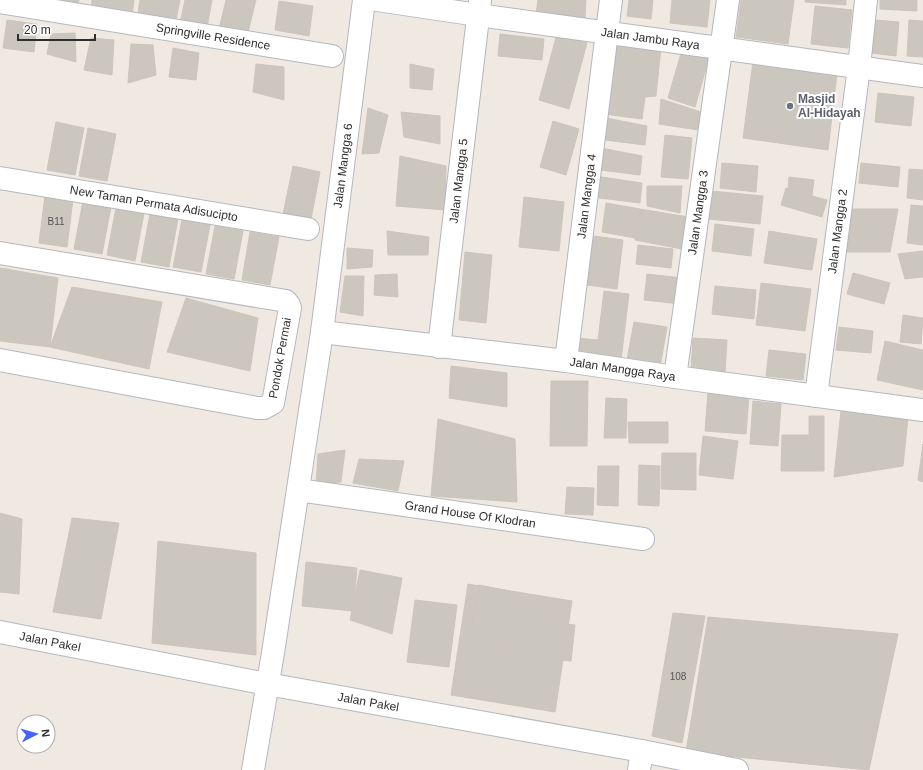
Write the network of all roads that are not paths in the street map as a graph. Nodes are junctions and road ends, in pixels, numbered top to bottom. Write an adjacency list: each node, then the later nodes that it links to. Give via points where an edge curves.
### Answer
1 (364, 0): 16 (street, Jalan Mangga 6)
2 (377, 0): 7 (street, Jalan Jambu Raya)
3 (610, 0): 8 (street, Jalan Mangga 4)
4 (728, 0): 9 (street, Jalan Mangga 3)
5 (866, 0): 11 (street, Jalan Mangga 2)
6 (0, 2): 10 (street, Springville Residence)
7 (479, 8): 8 (street, Jalan Jambu Raya); 17 (street, Jalan Mangga 5)
8 (607, 32): 9 (street, Jalan Jambu Raya); 19 (street, Jalan Mangga 4)
9 (721, 48): 11 (street, Jalan Jambu Raya); 20 (street, Jalan Mangga 3)
10 (332, 56)
11 (859, 67): 12 (street, Jalan Jambu Raya); 21 (street, Jalan Mangga 2)
12 (923, 76)
13 (0, 178): 14 (street, New Taman Permata Adisucipto)
14 (308, 229)
15 (0, 253): 18 (street, Pondok Permai, via 286,301 290,308 273,404 264,408)
16 (322, 332): 17 (street, Jalan Mangga Raya); 23 (street, Jalan Mangga 6)
17 (439, 347): 19 (street, Jalan Mangga Raya)
18 (0, 360)
19 (566, 361): 20 (street, Jalan Mangga Raya)
20 (675, 377): 21 (street, Jalan Mangga Raya)
21 (816, 396): 22 (street, Jalan Mangga Raya)
22 (923, 410)
23 (298, 490): 24 (street, Grand House Of Klodran); 26 (street, Jalan Mangga 6)
24 (643, 539)
25 (0, 632): 26 (street, Jalan Pakel)
26 (267, 684): 27 (street, Jalan Pakel); 28 (street, Jalan Mangga 6)
27 (641, 761): 29 (street, Jalan Pakel)
28 (253, 770)
29 (737, 770)

